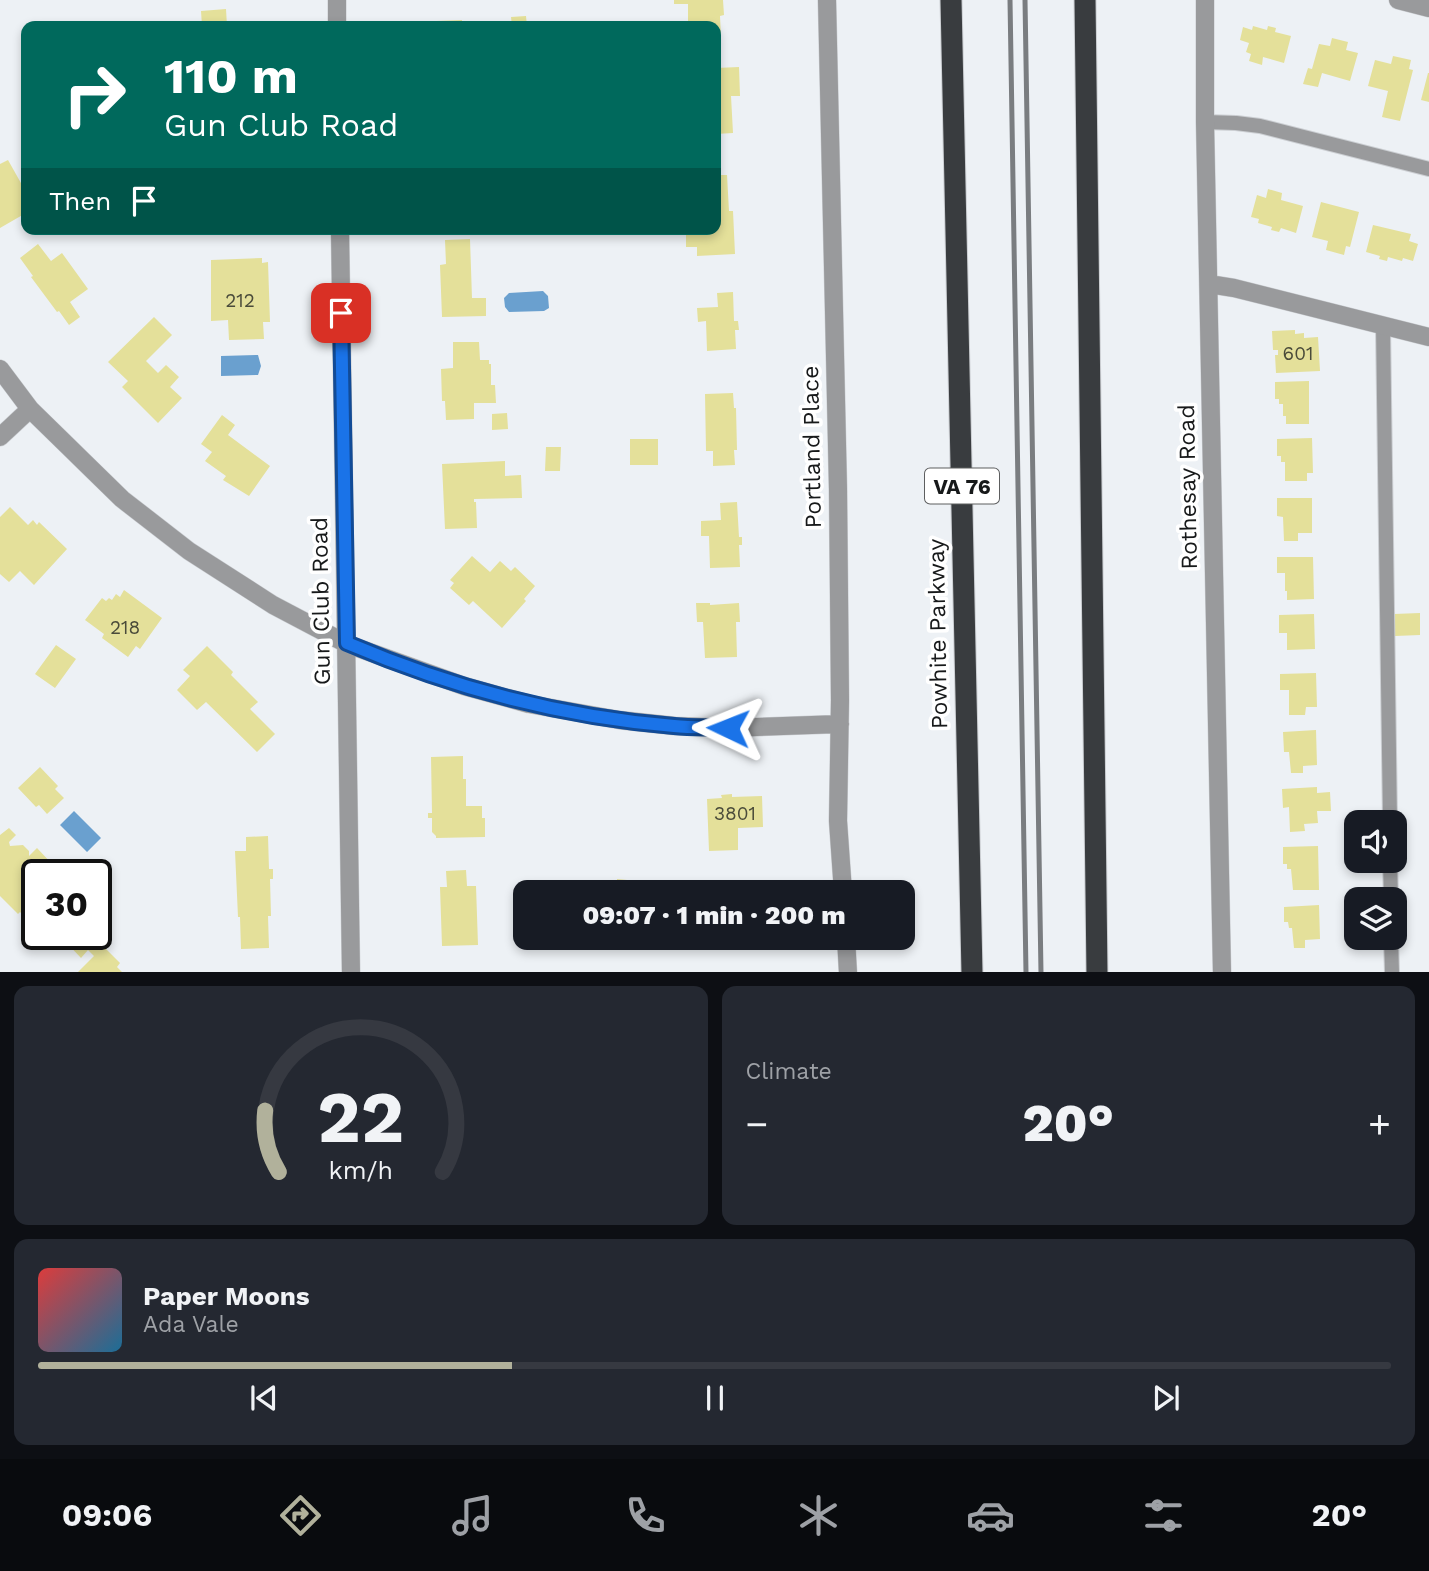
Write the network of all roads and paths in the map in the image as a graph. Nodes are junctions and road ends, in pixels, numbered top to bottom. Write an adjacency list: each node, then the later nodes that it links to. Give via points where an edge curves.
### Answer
1 (337, 0): 8 (street)
2 (827, 0): 19 (street, Portland Place)
3 (951, 0): 26 (highway, Powhite Parkway / VA 76)
4 (1205, 0): 9 (street, Rothesay Road)
5 (1398, 0): 7 (street)
6 (1086, 3): 27 (highway)
7 (1429, 8)
8 (337, 21)
9 (1205, 122): 10 (lane, via 1260,126); 12 (street, Rothesay Road)
10 (1429, 169)
11 (340, 235): 18 (street, Gun Club Road)
12 (1209, 284): 13 (street); 28 (street, Rothesay Road)
13 (1383, 326): 14 (street); 20 (lane)
14 (1429, 337)
15 (0, 369): 16 (street)
16 (30, 409): 17 (street); 18 (street, via 122,499 188,551 272,605)
17 (0, 437)
18 (347, 643): 19 (street, via 464,686 529,704 619,720 728,728); 24 (street, Gun Club Road)
19 (840, 724): 21 (street, Portland Place)
20 (1390, 810)
21 (842, 880)
22 (847, 950): 25 (street)
23 (1391, 950): 29 (lane)
24 (351, 972)
25 (848, 972)
26 (972, 972)
27 (1097, 972)
28 (1222, 972)
29 (1392, 972)

